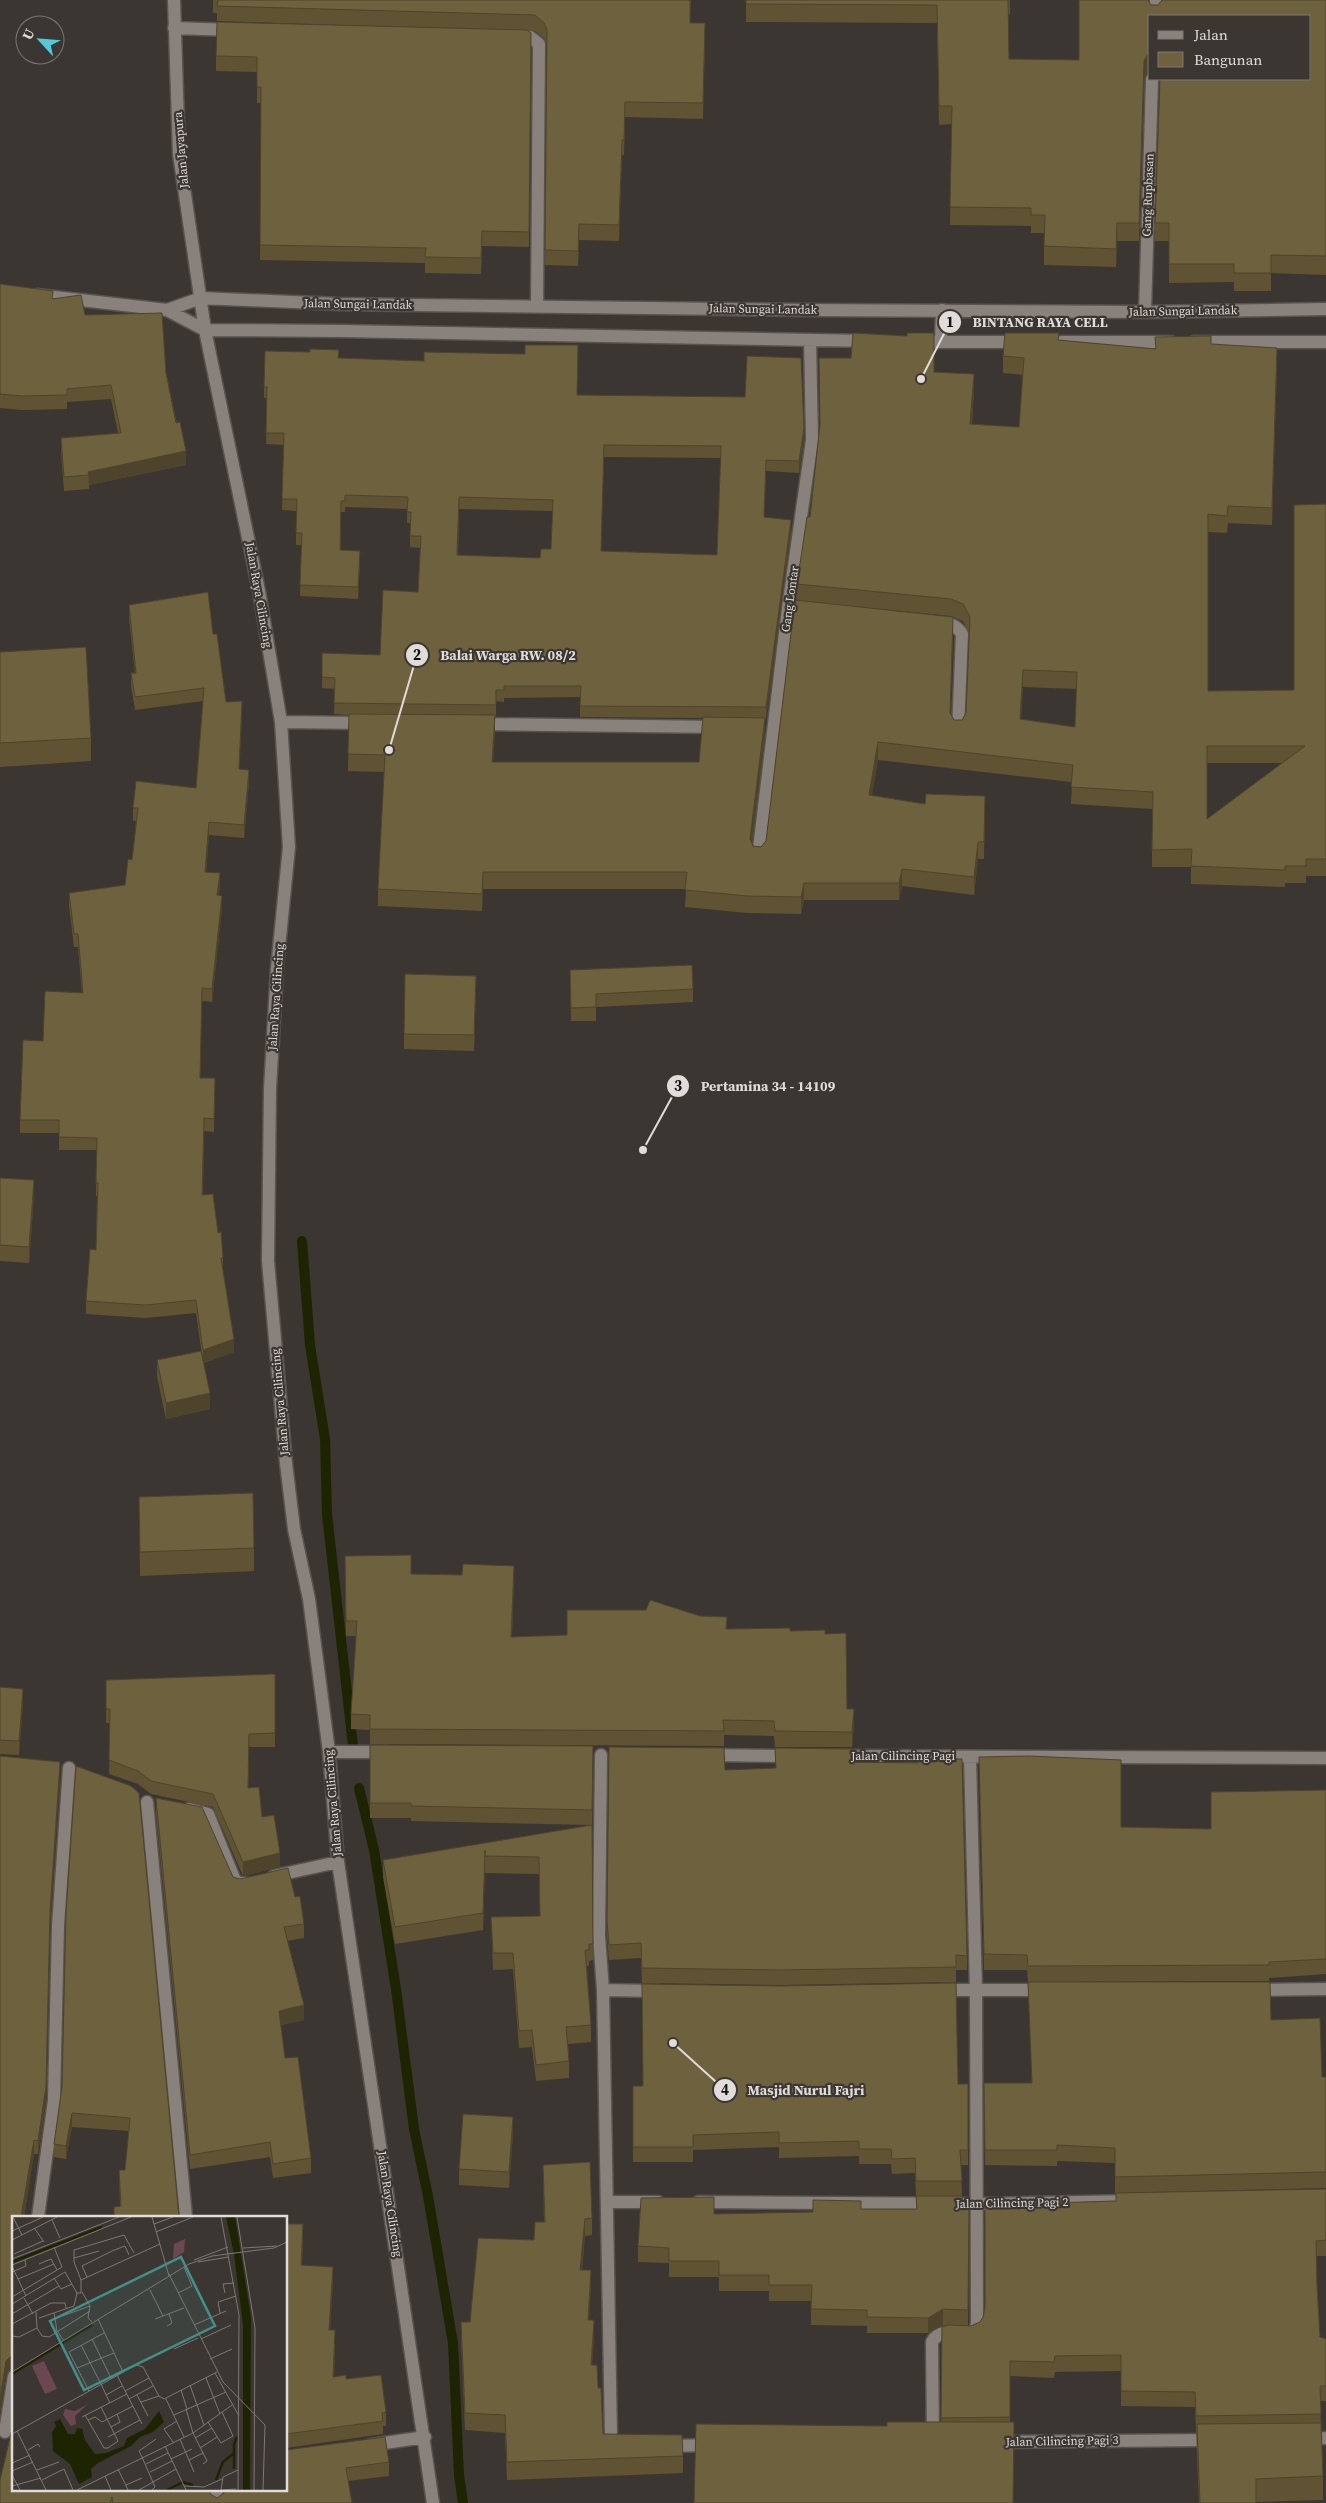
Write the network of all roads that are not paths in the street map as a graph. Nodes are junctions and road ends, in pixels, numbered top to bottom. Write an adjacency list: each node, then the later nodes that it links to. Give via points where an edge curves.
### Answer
1 (174, 0): 4 (street, Jalan Jayapura)
2 (1156, 0): 3 (street)
3 (1155, 15)
4 (174, 28): 5 (street); 9 (street, Jalan Jayapura, via 179,154)
5 (242, 30)
6 (501, 37): 10 (street, via 530,37 539,44)
7 (1152, 80): 14 (street, Gang Rupbasan)
8 (20, 293): 12 (street)
9 (201, 298): 10 (street, Jalan Sungai Landak); 12 (street); 15 (street, Jalan Raya Cilincing)
10 (537, 307): 13 (street, Jalan Sungai Landak)
11 (1326, 309): 14 (street, Jalan Sungai Landak)
12 (167, 310): 15 (street)
13 (942, 310): 14 (street, Jalan Sungai Landak); 19 (street)
14 (1145, 312)
15 (205, 330): 16 (street); 24 (street, Jalan Raya Cilincing, via 259,591)
16 (810, 340): 17 (street); 29 (street, Gang Lontar, via 812,440 793,609 769,727)
17 (886, 342)
18 (904, 342): 19 (street)
19 (941, 342): 20 (street)
20 (1029, 342)
21 (1049, 342): 22 (street)
22 (1326, 342)
23 (922, 621): 28 (street, via 950,624 959,628 962,634)
24 (281, 722): 25 (street); 30 (street, Jalan Raya Cilincing, via 289,847 276,968 270,1089 268,1261 294,1529 308,1599)
25 (378, 723)
26 (466, 724): 27 (street)
27 (735, 727)
28 (958, 730)
29 (758, 857)
30 (329, 1752): 31 (street); 41 (street, Jalan Raya Cilincing)
31 (397, 1752)
32 (601, 1755): 43 (street, via 599,1936)
33 (690, 1755): 34 (street)
34 (800, 1756)
35 (820, 1756): 36 (street, Jalan Cilincing Pagi)
36 (970, 1757): 37 (street, Jalan Cilincing Pagi); 45 (street)
37 (1326, 1758)
38 (85, 1774): 54 (street, via 64,1768 54,2100)
39 (135, 1792): 55 (street, via 152,1803)
40 (176, 1807): 41 (street, via 208,1814 238,1885)
41 (338, 1862): 58 (street, Jalan Raya Cilincing)
42 (1326, 1989): 47 (street)
43 (603, 1990): 48 (street); 50 (street)
44 (928, 1990): 45 (street)
45 (976, 1990): 46 (street); 53 (street)
46 (1054, 1990)
47 (1239, 1990)
48 (672, 1991)
49 (1145, 2200): 53 (street, Jalan Cilincing Pagi 2)
50 (608, 2202): 51 (street); 66 (street, via 611,2437 618,2445)
51 (668, 2202)
52 (688, 2202): 53 (street, Jalan Cilincing Pagi 2)
53 (976, 2204): 63 (street, via 975,2331 971,2334 941,2333 932,2342)
54 (38, 2216)
55 (186, 2216)
56 (12, 2390): 57 (street)
57 (6, 2433)
58 (425, 2436): 65 (street); 70 (street, Jalan Raya Cilincing)
59 (1326, 2438): 61 (street)
60 (1228, 2439): 62 (street, Jalan Cilincing Pagi 3)
61 (1296, 2439)
62 (982, 2442)
63 (933, 2443)
64 (726, 2445): 67 (street)
65 (360, 2446)
66 (637, 2446)
67 (657, 2446)
68 (216, 2490): 69 (street)
69 (217, 2503)
70 (433, 2503)

